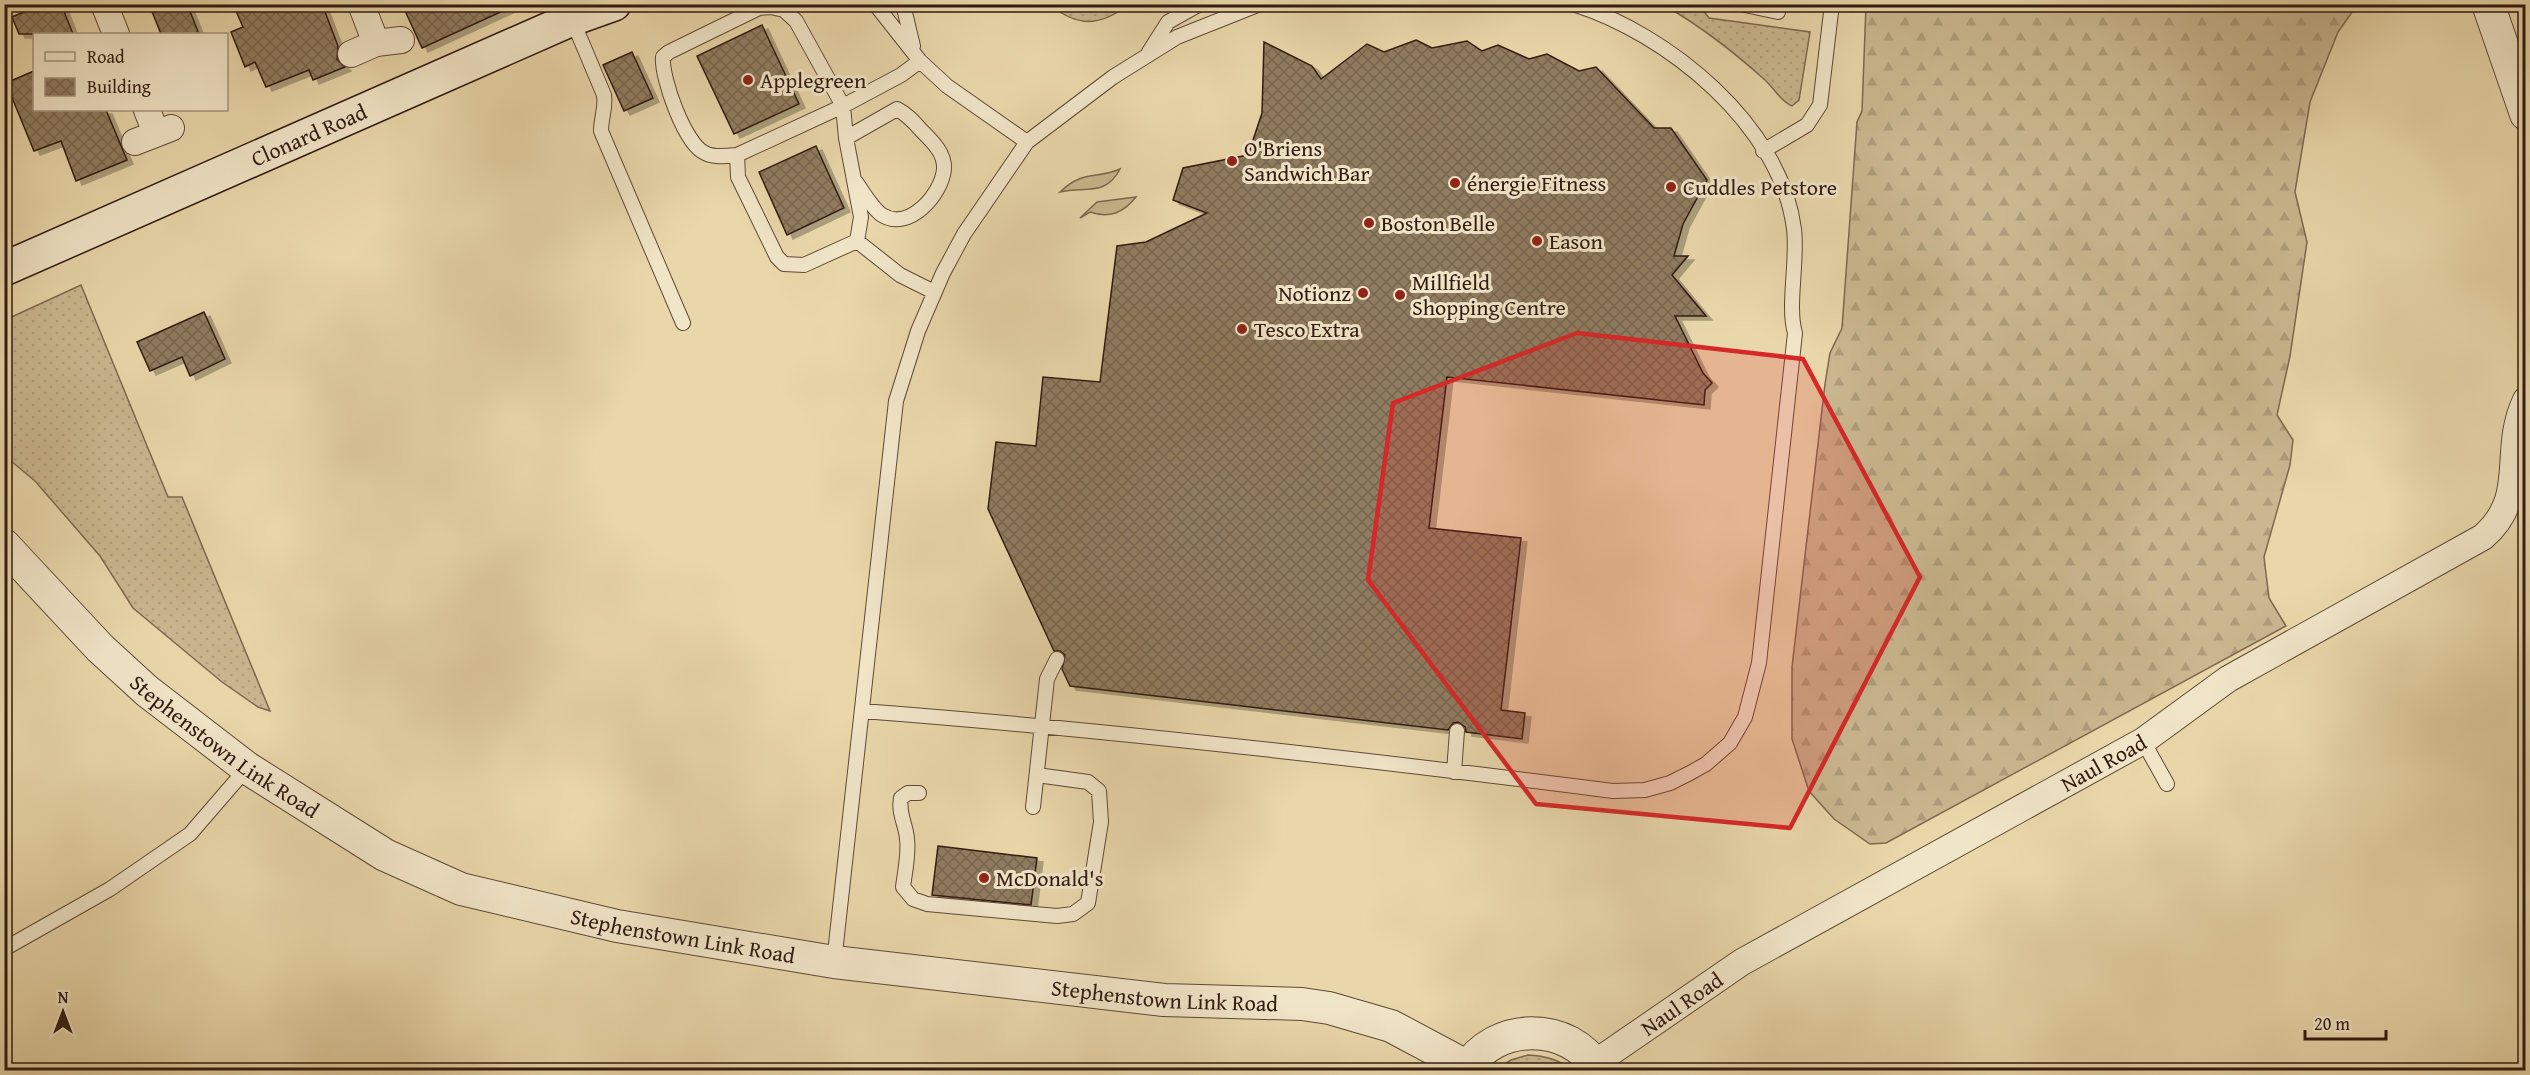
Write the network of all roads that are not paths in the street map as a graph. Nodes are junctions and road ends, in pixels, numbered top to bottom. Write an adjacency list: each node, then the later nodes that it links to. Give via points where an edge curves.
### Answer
1 (104, 4): 14 (street)
2 (361, 4): 15 (street, via 389,42)
3 (614, 4): 13 (main road, Clonard Road)
4 (875, 4): 17 (lane)
5 (903, 4): 17 (lane)
6 (1200, 4): 16 (lane, via 1168,22)
7 (1260, 4): 16 (lane, via 1209,23)
8 (1573, 4): 24 (lane, via 1632,28 1674,56 1743,117)
9 (1740, 4): 12 (lane)
10 (1832, 4): 24 (lane, via 1820,105 1807,125)
11 (2488, 4): 20 (street)
12 (1778, 13)
13 (572, 19): 28 (main road, Clonard Road); 30 (lane, via 604,95 601,131)
14 (116, 33)
15 (351, 54)
16 (1146, 56): 23 (lane, via 1055,118)
17 (918, 59): 18 (lane, via 901,75); 23 (lane, via 947,86)
18 (843, 106): 22 (lane); 25 (lane); 25 (lane, via 796,21 784,10 759,8 663,57 663,77 686,131 700,150)
19 (147, 111): 21 (street)
20 (2526, 114)
21 (154, 135)
22 (846, 138): 26 (lane); 26 (lane, via 897,109 905,112 942,158 940,184 928,202 910,217 899,220 883,215)
23 (1027, 142): 29 (lane, via 964,234)
24 (1763, 151): 39 (lane, via 1776,171 1794,227 1791,320 1795,333 1759,663 1739,730 1706,764 1670,783 1645,790 1613,791)
25 (737, 155): 27 (lane, via 738,177 784,264 804,265)
26 (854, 181): 27 (lane, via 861,217)
27 (857, 241): 29 (lane, via 900,275)
28 (4, 269)
29 (934, 292): 34 (lane, via 903,371 896,401)
30 (682, 323)
31 (2526, 400): 37 (street, Naul Road, via 2518,415 2515,489 2511,505 2494,529 2228,679)
32 (4, 545): 38 (street, Stephenstown Link Road, via 100,648 147,691)
33 (1057, 659): 35 (lane, via 1047,680)
34 (862, 711): 35 (lane); 45 (lane)
35 (1042, 725): 39 (lane); 40 (lane)
36 (1457, 731): 39 (lane)
37 (2143, 741): 41 (lane); 46 (street, Naul Road, via 1742,962)
38 (247, 768): 44 (lane, via 190,834 110,889); 45 (street, Stephenstown Link Road, via 385,855 461,889 617,926)
39 (1454, 772)
40 (1036, 775): 42 (lane, via 1088,782 1099,791 1101,822 1088,903 1073,914 951,907 913,899 903,887 908,843 899,814 901,798); 43 (lane)
41 (2167, 784)
42 (919, 793)
43 (1033, 807)
44 (4, 949)
45 (834, 962): 47 (street, Stephenstown Link Road, via 1164,1000 1329,1008 1391,1026)
46 (1597, 1067): 47 (street, via 1580,1048 1541,1032 1499,1040 1482,1051)
47 (1467, 1069)

